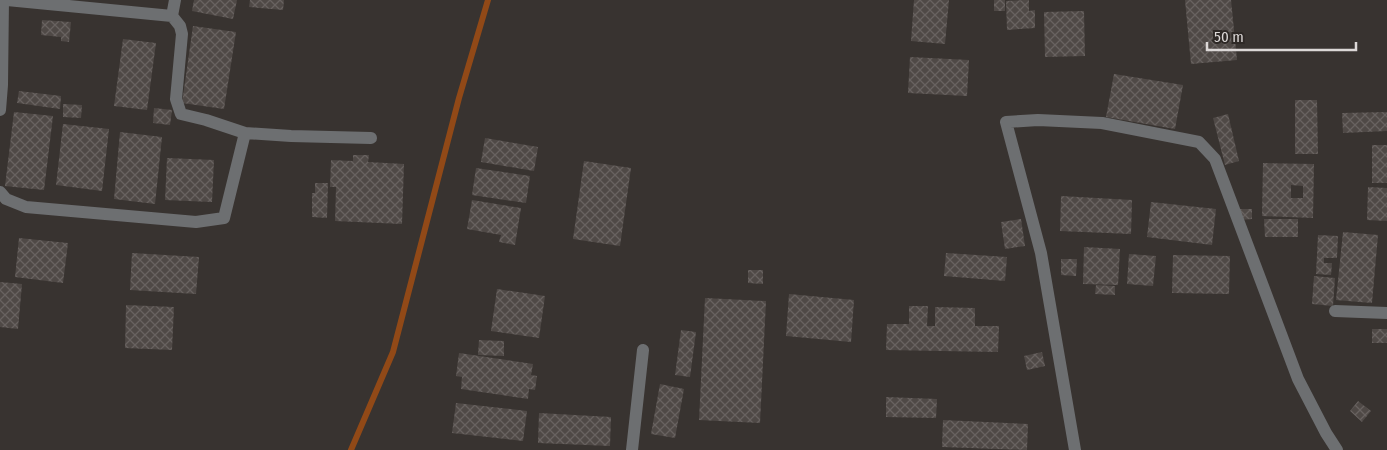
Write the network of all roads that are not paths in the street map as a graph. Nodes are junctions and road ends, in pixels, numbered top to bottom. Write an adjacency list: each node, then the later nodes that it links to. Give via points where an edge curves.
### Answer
1 (3, 0): 5 (street)
2 (7, 0): 4 (street)
3 (175, 0): 4 (street)
4 (172, 16): 6 (street, via 182,34 176,99 181,114)
5 (0, 110)
6 (245, 133): 7 (street); 8 (street, via 224,218 196,222 26,207 6,199)
7 (371, 138)
8 (0, 192)
9 (1335, 311): 10 (street)
10 (1387, 313)
11 (643, 350): 12 (street)
12 (632, 450)
13 (1075, 450): 14 (street, via 1041,253 1006,122 1102,123 1199,142 1216,159 1298,379)
14 (1337, 450)

